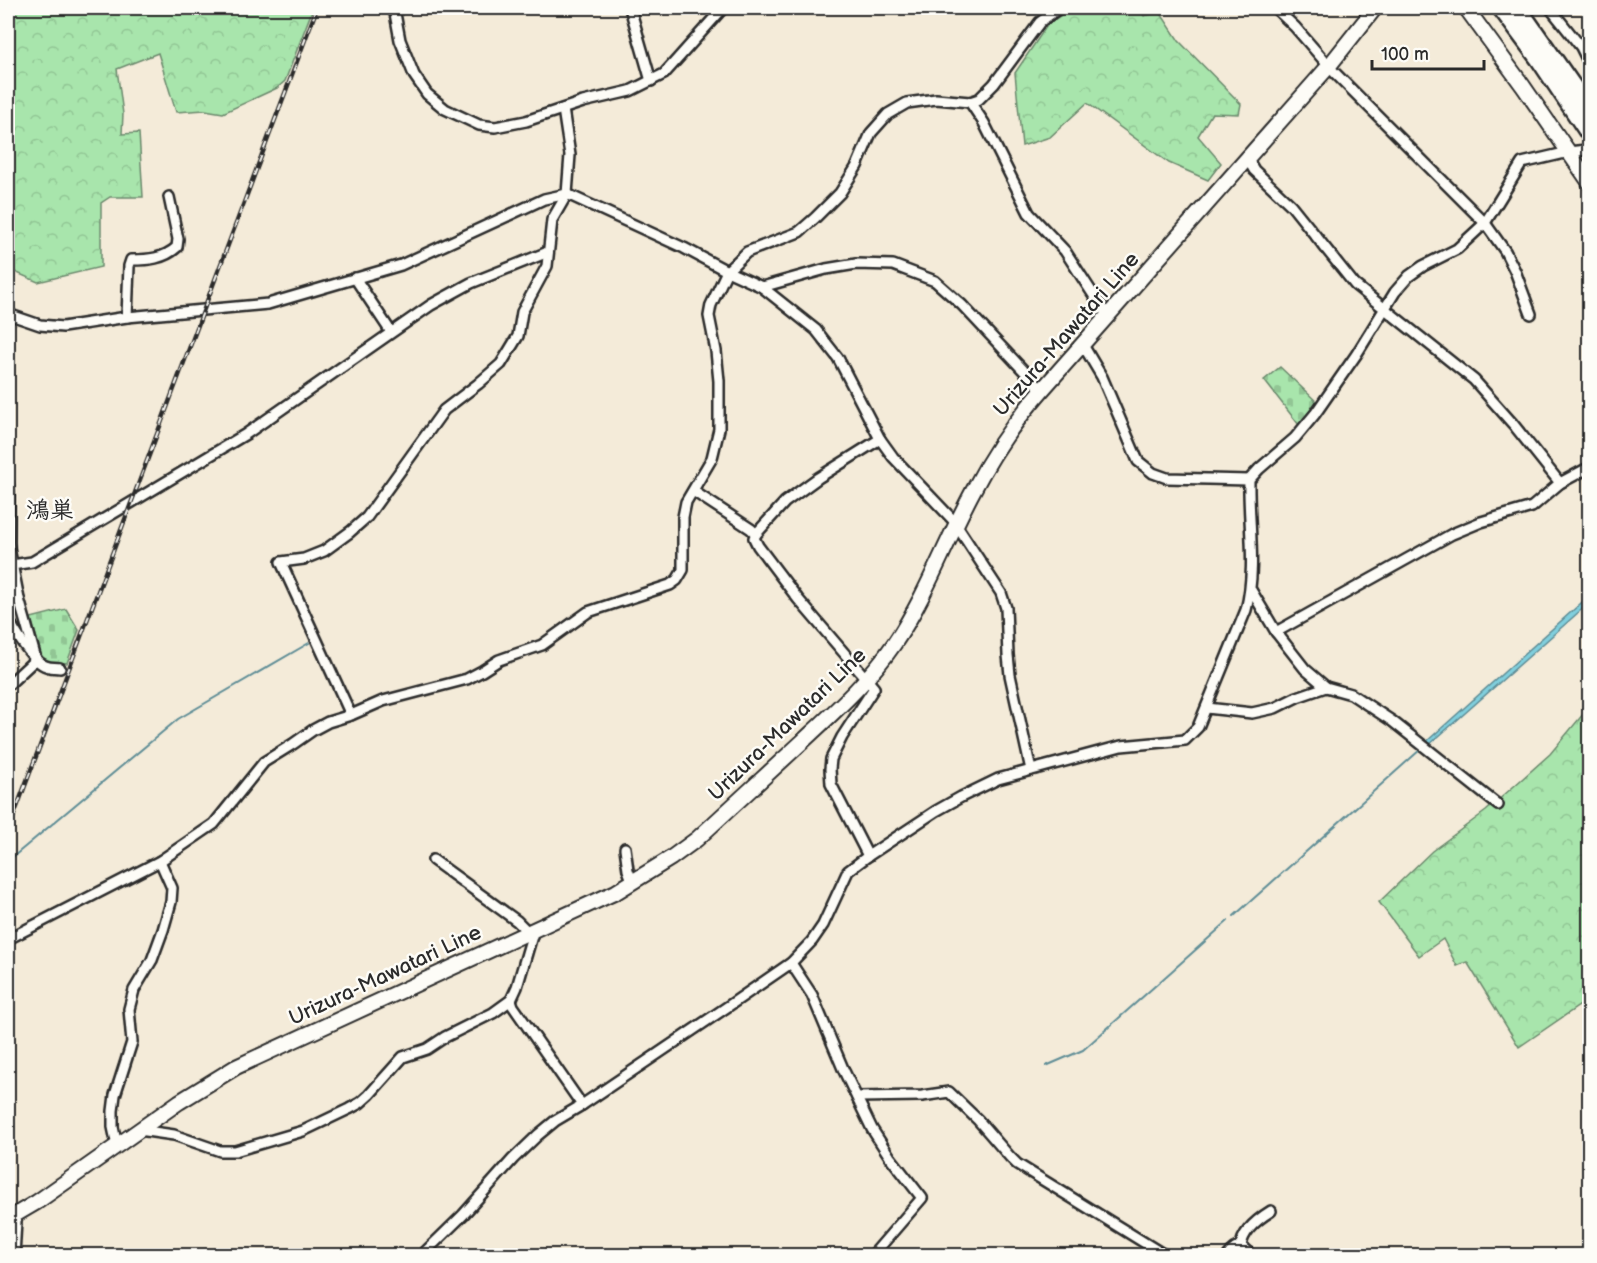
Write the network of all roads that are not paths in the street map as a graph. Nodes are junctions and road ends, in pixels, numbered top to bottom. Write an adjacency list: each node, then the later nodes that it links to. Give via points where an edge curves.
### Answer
1 (394, 8): 15 (street, via 400,40 414,75 427,94 445,109 479,125 495,127 526,122)
2 (630, 8): 13 (street)
3 (723, 8): 13 (street, via 675,63)
4 (1059, 8): 14 (street, via 1040,22 994,84)
5 (1275, 8): 12 (street)
6 (1375, 8): 12 (main road, Urizura-Mawatari Line)
7 (1466, 8): 18 (main road)
8 (1501, 8): 17 (highway, via 1539,59)
9 (1518, 8): 16 (highway)
10 (1550, 8): 11 (street)
11 (1589, 63)
12 (1329, 66): 19 (main road, Urizura-Mawatari Line); 23 (street)
13 (651, 81): 15 (street, via 630,91)
14 (970, 102): 25 (street, via 936,99 907,103 888,114 871,133 840,193 815,218 799,232 747,252); 31 (street, via 1029,213 1065,251)
15 (563, 109): 21 (street, via 570,155)
16 (1590, 111)
17 (1588, 142): 18 (street)
18 (1569, 152): 20 (main road); 23 (street, via 1522,163)
19 (1247, 158): 28 (street, via 1254,170 1291,205 1355,285); 31 (main road, Urizura-Mawatari Line)
20 (1590, 183)
21 (567, 194): 24 (street, via 552,220); 25 (street); 26 (street, via 544,199 401,265)
22 (169, 196): 32 (street, via 177,248 161,257 131,261)
23 (1485, 223): 28 (street, via 1457,249 1409,276); 30 (street, via 1505,251)
24 (548, 252): 33 (street, via 471,283); 57 (street, via 547,266 522,312 518,336 501,364 444,410 367,517 324,551 281,562)
25 (727, 271): 27 (street); 41 (street, via 710,316 719,381 719,429 712,458)
26 (355, 278): 32 (street, via 268,304); 33 (street)
27 (762, 287): 35 (street, via 826,269 856,264 893,265 935,281); 36 (street, via 816,330 838,358)
28 (1385, 309): 38 (street, via 1315,414); 40 (street, via 1474,380)
29 (8, 314): 32 (street, via 40,325 63,327)
30 (1531, 314)
31 (1109, 315): 34 (main road, Urizura-Mawatari Line)
32 (127, 317)
33 (391, 332): 45 (street, via 246,435 32,562)
34 (1083, 345): 35 (main road, Urizura-Mawatari Line); 38 (street, via 1102,377 1138,461 1153,474 1167,478)
35 (1042, 390): 42 (main road, Urizura-Mawatari Line, via 991,458)
36 (880, 440): 42 (street); 43 (street, via 785,502)
37 (1590, 467): 40 (street)
38 (1249, 480): 46 (street)
39 (8, 483): 44 (street)
40 (1560, 483): 50 (street, via 1532,507 1452,534)
41 (693, 490): 43 (street); 57 (street, via 683,517 683,570 670,585 588,612 542,645 499,660 467,679 383,701)
42 (956, 526): 53 (main road, Urizura-Mawatari Line, via 905,627); 58 (street, via 1001,593 1006,608 1010,675)
43 (756, 534): 53 (street, via 758,546 798,599)
44 (8, 542): 45 (street)
45 (12, 565): 47 (street)
46 (1251, 590): 50 (street); 56 (street)
47 (19, 599): 48 (street); 51 (street)
48 (8, 602)
49 (8, 618): 51 (street)
50 (1276, 632): 55 (street, via 1305,669)
51 (36, 659): 52 (street, via 44,666); 54 (street)
52 (60, 668)
53 (866, 679): 61 (street, via 874,688 842,737 830,769 831,784); 64 (main road, Urizura-Mawatari Line, via 697,839)
54 (8, 685)
55 (1326, 687): 56 (street, via 1252,713); 59 (street, via 1351,694 1392,721)
56 (1207, 708): 58 (street, via 1198,728 1185,740 1121,746)
57 (351, 715): 63 (street, via 328,722 264,762 214,824)
58 (1031, 770): 61 (street, via 998,779 961,797)
59 (1498, 805)
60 (625, 848): 64 (street)
61 (868, 856): 67 (street, via 848,871 818,933)
62 (433, 860): 65 (street)
63 (160, 861): 66 (street); 72 (street, via 172,888 171,902 152,960 129,1009 132,1042 113,1111)
64 (633, 882): 65 (main road, Urizura-Mawatari Line)
65 (528, 933): 68 (street, via 531,942); 71 (main road, Urizura-Mawatari Line, via 236,1067)
66 (8, 939)
67 (791, 963): 69 (street, via 812,995); 70 (street)
68 (511, 1000): 70 (street); 71 (street, via 427,1049 404,1057 360,1103 303,1131 235,1151 220,1151 174,1135)
69 (857, 1097): 78 (street, via 890,1157 922,1198); 79 (street, via 949,1092 1017,1164)
70 (582, 1105): 77 (street, via 538,1135)
71 (139, 1130): 72 (main road, Urizura-Mawatari Line)
72 (117, 1146): 74 (main road, Urizura-Mawatari Line)
73 (1270, 1211): 75 (street, via 1249,1228 1241,1239)
74 (11, 1218): 76 (street, via 16,1221)
75 (1241, 1247): 80 (street, via 1234,1248); 81 (street)
76 (14, 1256)
77 (421, 1256)
78 (872, 1256)
79 (1166, 1256)
80 (1228, 1256)
81 (1251, 1256)

